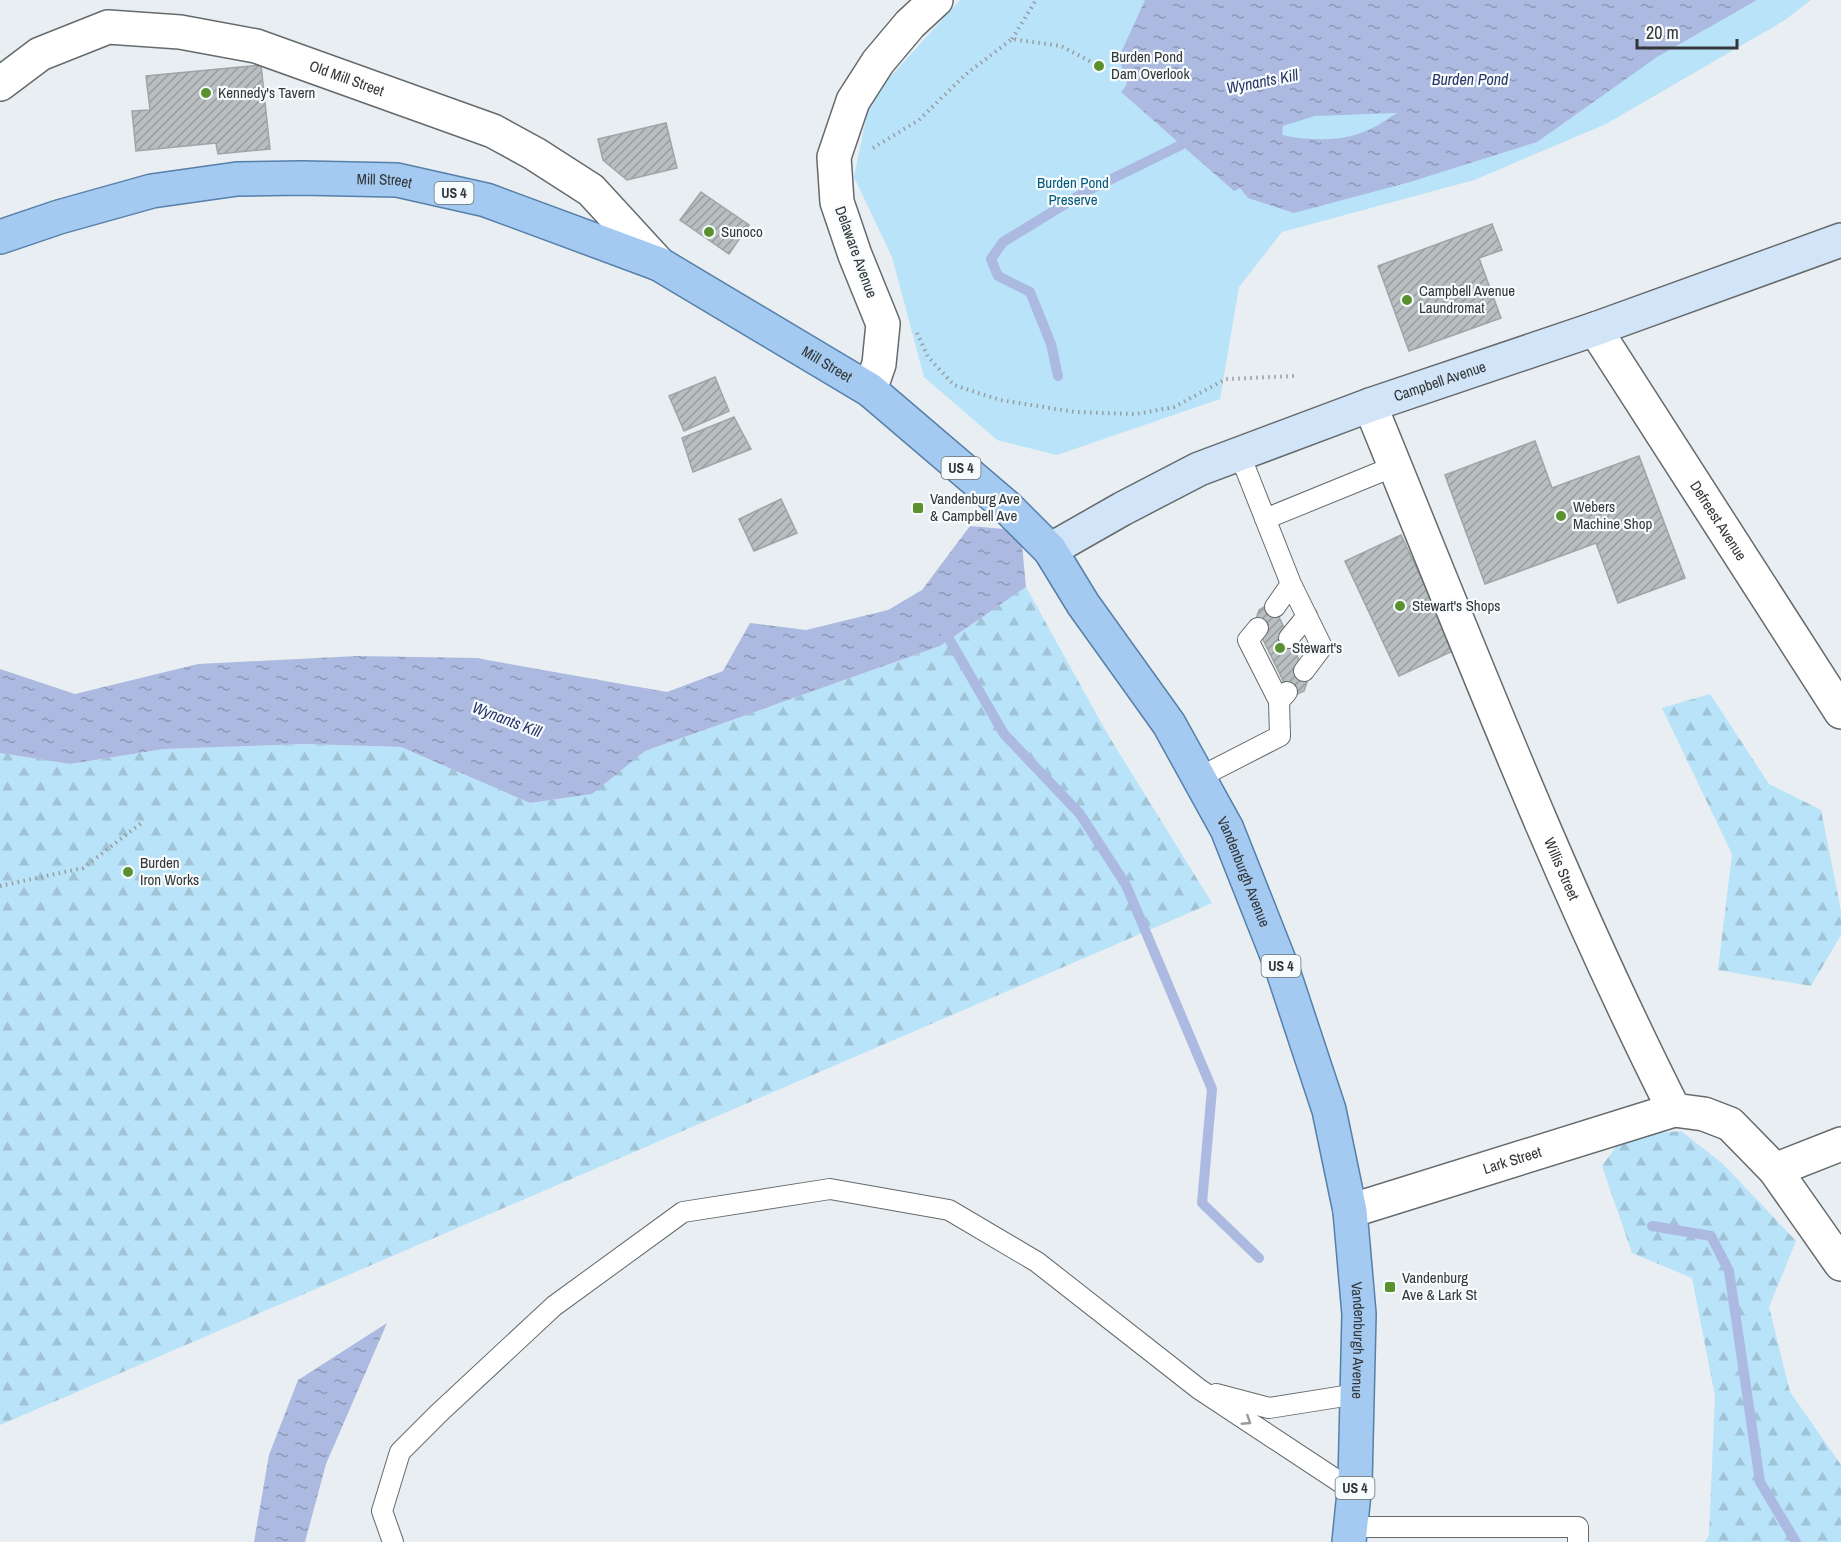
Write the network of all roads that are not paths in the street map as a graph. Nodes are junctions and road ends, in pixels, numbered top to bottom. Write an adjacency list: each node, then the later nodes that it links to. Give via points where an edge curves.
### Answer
1 (936, 0): 7 (street, Delaware Avenue, via 878,62 853,101 834,157 837,202 883,324 879,364)
2 (0, 84): 5 (street, Old Mill Street, via 40,54 108,27 180,32 256,46 493,131 535,153 591,190)
3 (0, 237): 5 (main road, Mill Street / US 4, via 153,191 237,179 397,180 486,200)
4 (1841, 240): 6 (street, Campbell Avenue)
5 (659, 264): 7 (main road, Mill Street / US 4)
6 (1595, 329): 8 (street, Campbell Avenue); 19 (street, Defreest Avenue)
7 (870, 390): 12 (main road, Vandenburgh Avenue / US 4, via 1007,507)
8 (1370, 405): 9 (street, Campbell Avenue); 10 (street, Willis Street)
9 (1240, 455): 11 (lane); 12 (street, Campbell Avenue, via 1199,469)
10 (1395, 466): 11 (lane); 21 (street, Willis Street, via 1575,902)
11 (1265, 519): 13 (lane)
12 (1050, 550): 20 (main road, Vandenburgh Avenue / US 4, via 1083,604 1169,724)
13 (1291, 584): 14 (lane); 15 (lane)
14 (1275, 607)
15 (1306, 616): 17 (lane); 18 (lane, via 1322,647)
16 (1258, 627): 20 (lane, via 1248,640 1268,663 1283,696 1280,736)
17 (1289, 638)
18 (1304, 671)
19 (1841, 712)
20 (1200, 777): 24 (main road, Vandenburgh Avenue / US 4, via 1227,829 1282,968 1329,1110)
21 (1674, 1110): 23 (street, via 1704,1114 1730,1124); 24 (street, Lark Street)
22 (1841, 1144): 23 (street)
23 (1775, 1170): 25 (street)
24 (1350, 1211): 27 (main road, Vandenburgh Avenue / US 4, via 1359,1314)
25 (1841, 1264)
26 (1199, 1389): 27 (lane, via 1269,1408); 28 (lane, one-way to 28); 31 (lane, via 1037,1262 949,1210 830,1189 683,1212 554,1306 400,1452 382,1511)
27 (1357, 1394): 28 (main road, Vandenburgh Avenue / US 4)
28 (1355, 1492): 29 (main road, Vandenburgh Avenue / US 4)
29 (1350, 1534): 30 (lane)
30 (1411, 1534): 32 (lane, via 1578,1527)
31 (393, 1542)
32 (1578, 1542)

